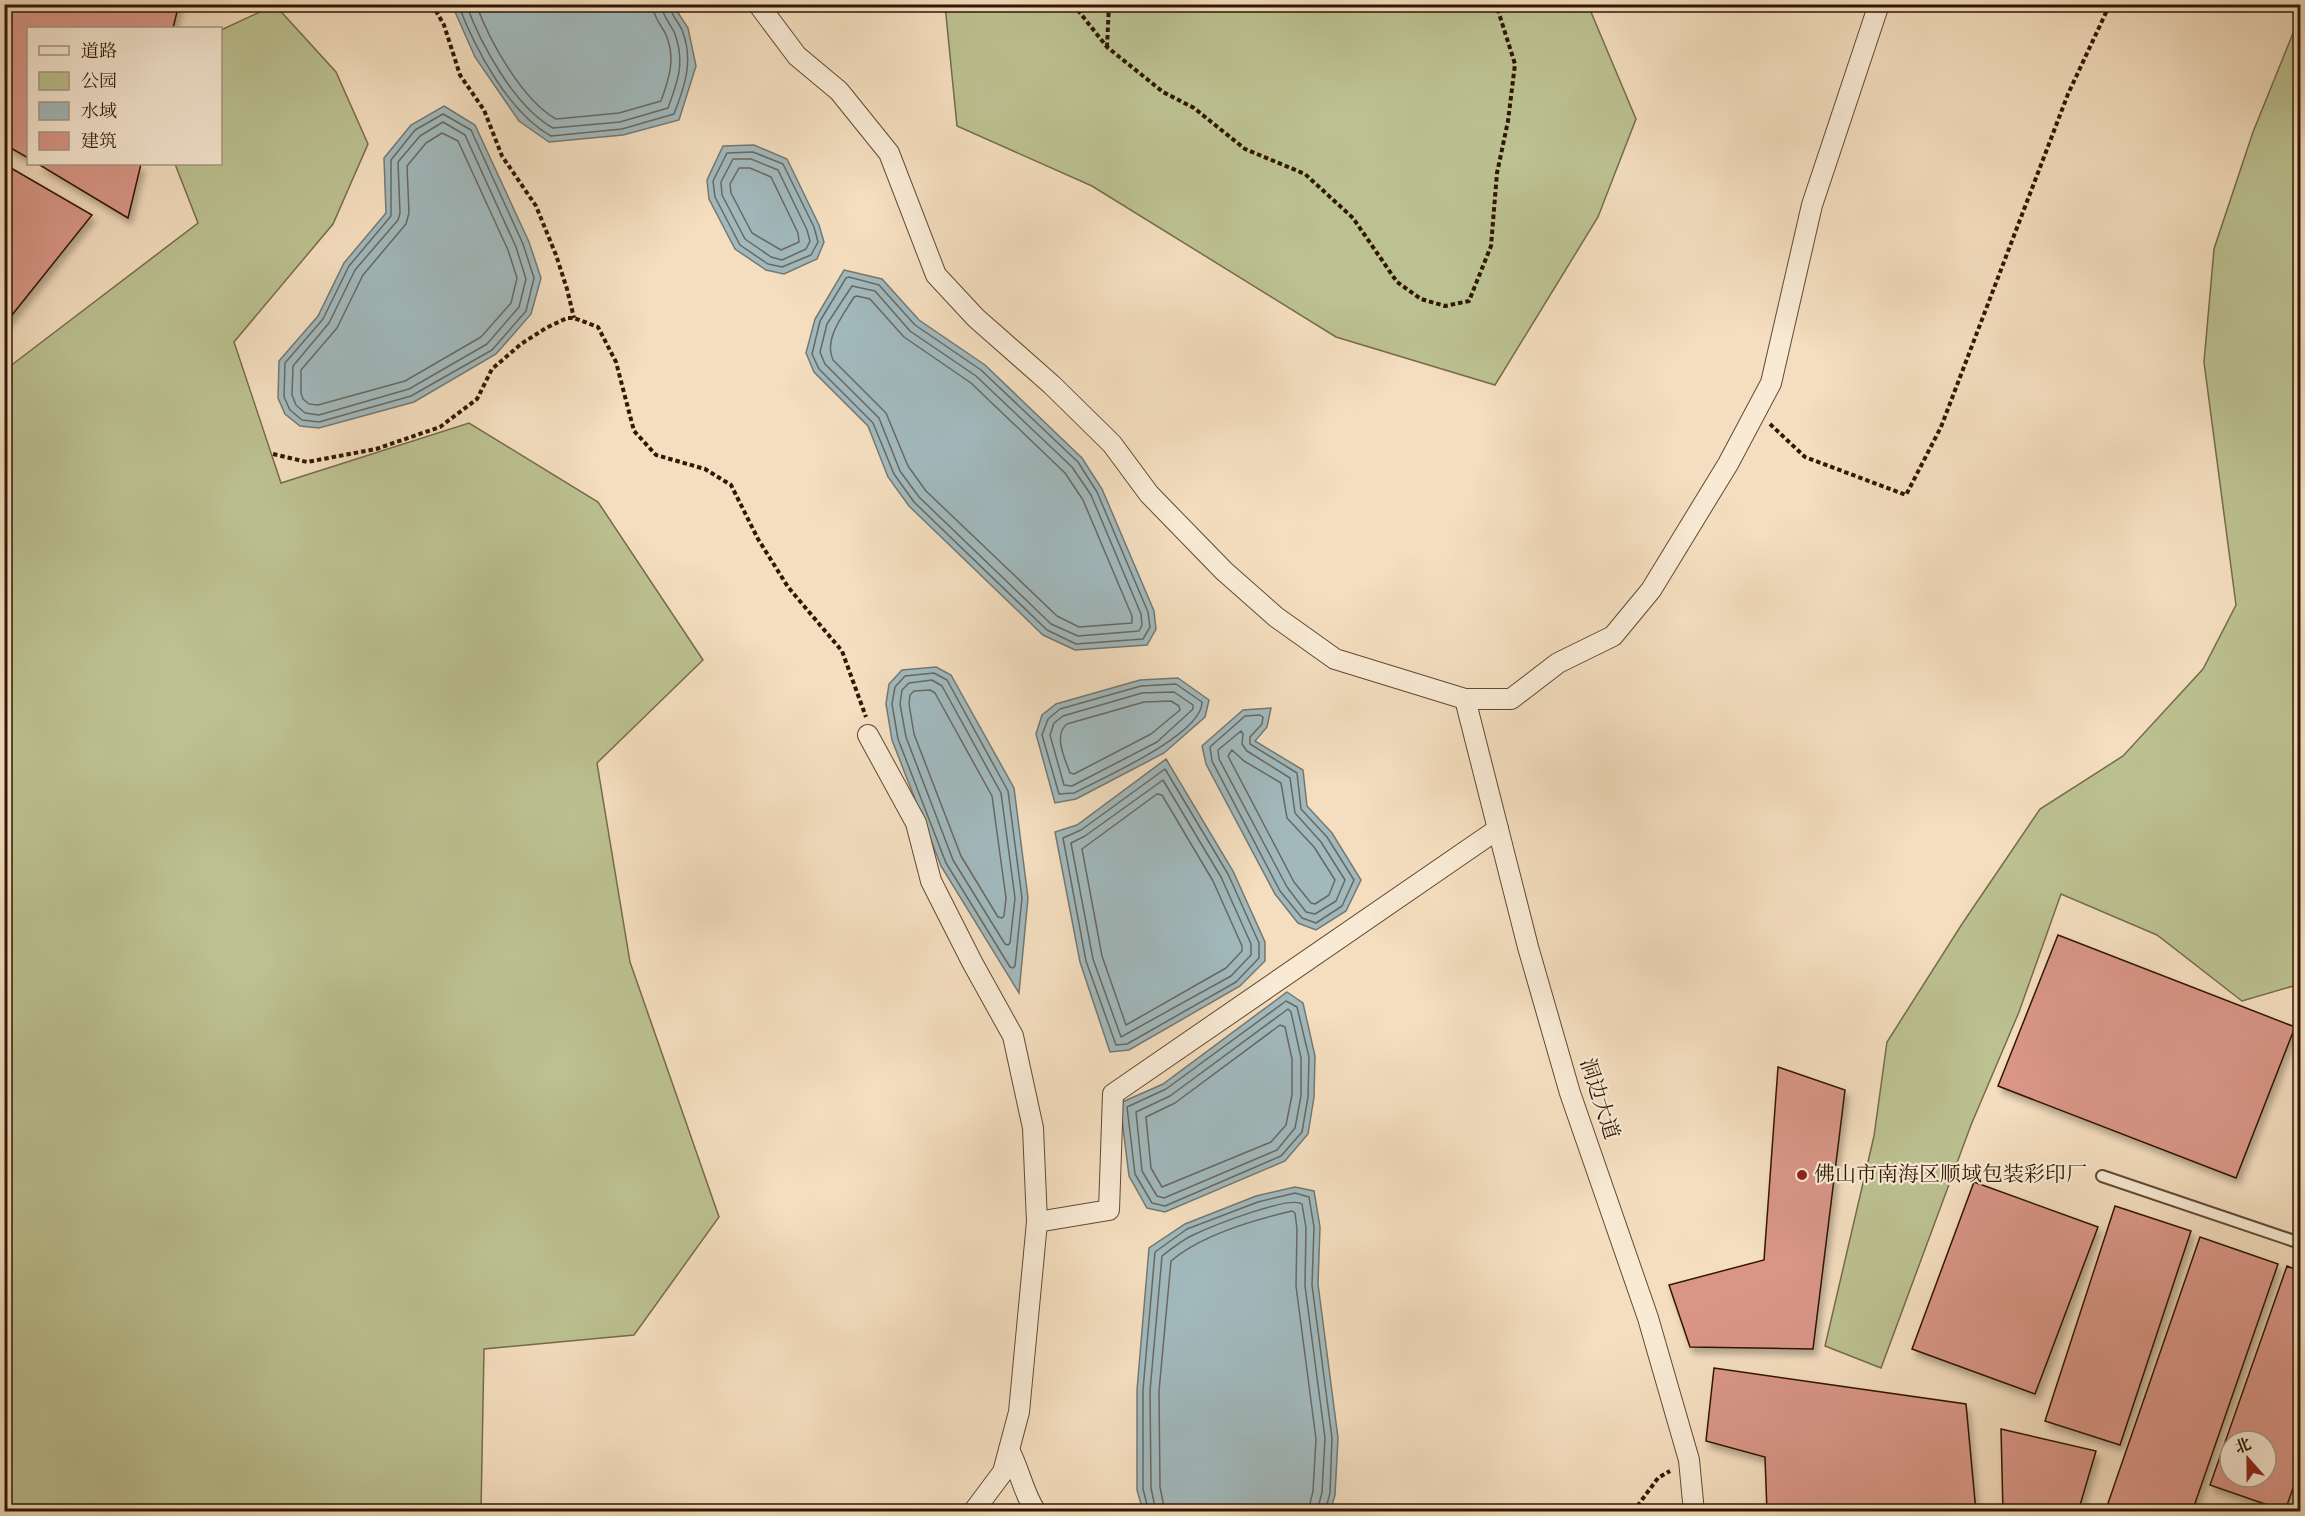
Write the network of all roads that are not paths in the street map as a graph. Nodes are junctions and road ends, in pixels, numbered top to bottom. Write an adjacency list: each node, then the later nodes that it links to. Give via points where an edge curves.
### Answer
1 (758, 4): 3 (street, via 797,56 839,91 889,153 936,275 976,318 1112,444 1149,494 1224,571 1276,617 1335,659)
2 (1879, 4): 3 (street, via 1812,205 1771,383 1728,464 1651,590 1613,636 1558,663 1511,699)
3 (1465, 699): 5 (street, 洞边大道)
4 (868, 735): 7 (street, via 916,823 931,881 1013,1036 1033,1128)
5 (1498, 829): 7 (street, via 1113,1094 1109,1210); 12 (street, 洞边大道, via 1570,1093 1648,1318 1689,1460)
6 (2102, 1176): 8 (lane)
7 (1037, 1222): 9 (street, via 1019,1412)
8 (2301, 1243)
9 (1009, 1450): 10 (street, via 1003,1472); 11 (street)
10 (973, 1512)
11 (1036, 1512)
12 (1694, 1512)

